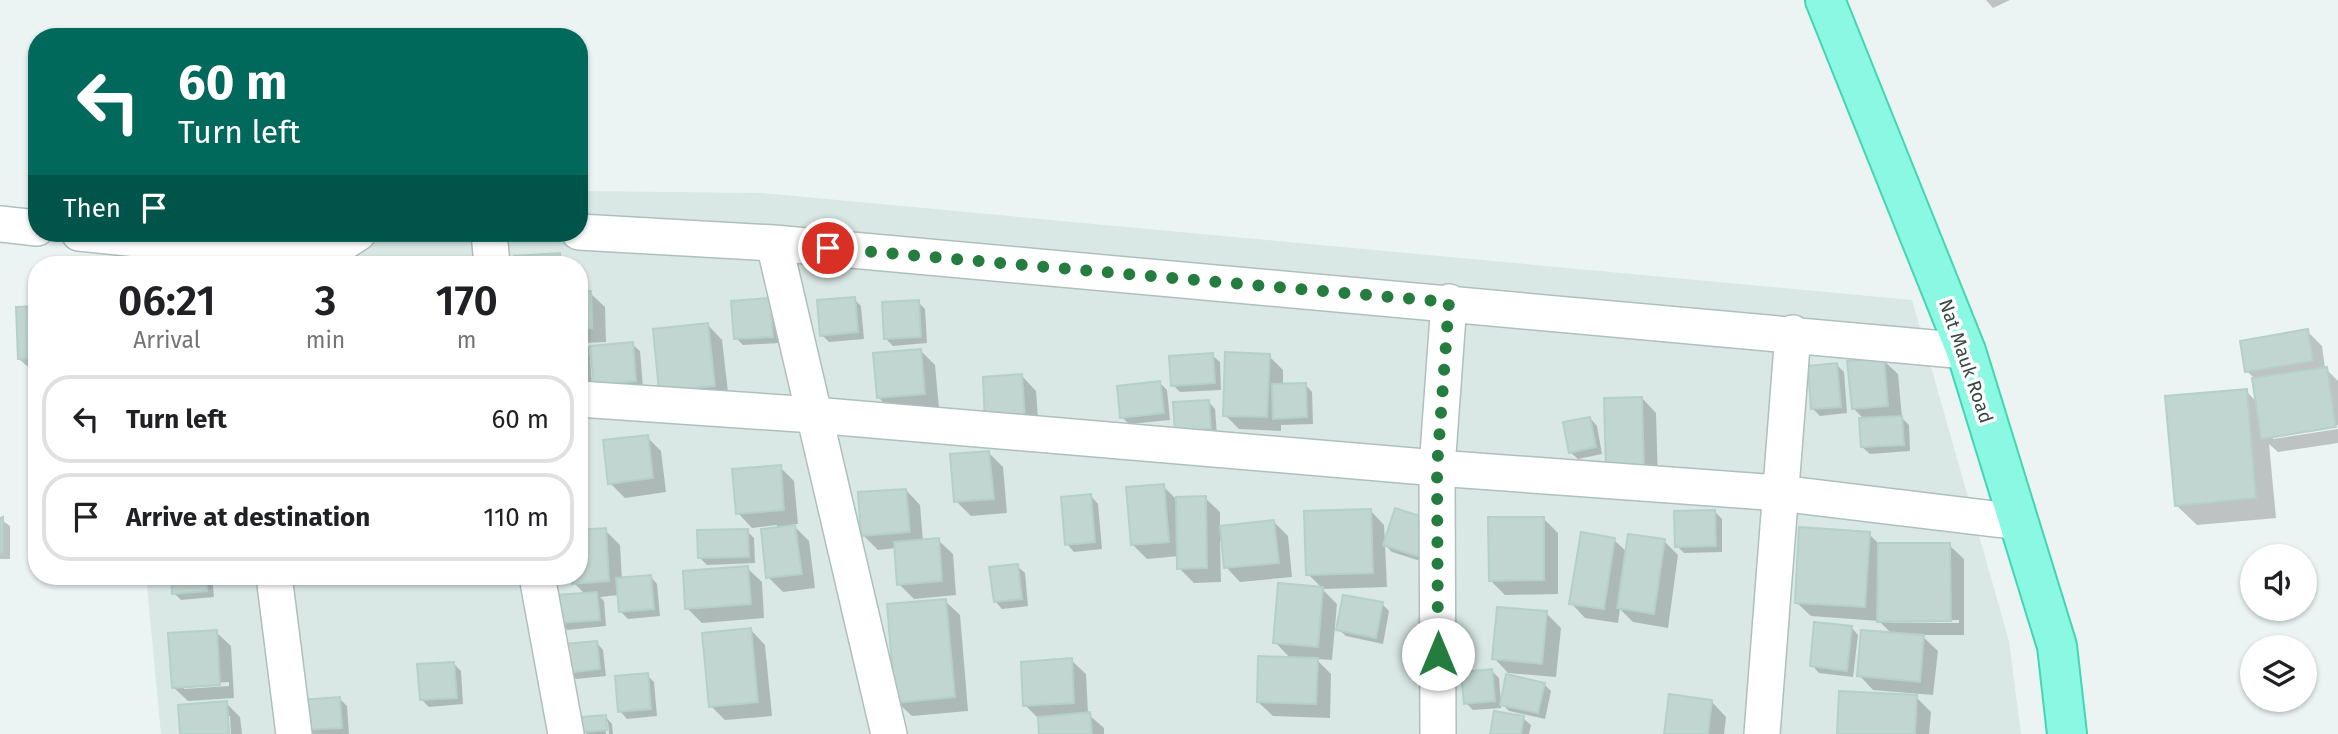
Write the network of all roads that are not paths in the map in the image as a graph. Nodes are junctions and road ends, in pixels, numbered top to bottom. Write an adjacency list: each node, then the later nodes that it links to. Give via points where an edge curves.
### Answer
1 (1825, 0): 12 (highway, Nat Mauk Road)
2 (0, 224): 3 (street)
3 (28, 227)
4 (588, 233): 7 (street)
5 (137, 242): 8 (street)
6 (344, 242): 9 (street)
7 (774, 243): 10 (street); 14 (street)
8 (227, 256)
9 (322, 256)
10 (1449, 302): 11 (street); 15 (street)
11 (1793, 333): 12 (street); 16 (street)
12 (1966, 351): 17 (highway, Nat Mauk Road)
13 (588, 400): 14 (street)
14 (814, 415): 15 (street); 22 (street)
15 (1437, 468): 16 (street); 23 (street)
16 (1780, 493): 17 (street); 24 (street)
17 (2019, 522): 25 (highway, Nat Mauk Road, via 2057,646)
18 (275, 585): 20 (street)
19 (539, 585): 21 (street)
20 (294, 734)
21 (566, 734)
22 (889, 734)
23 (1438, 734)
24 (1762, 734)
25 (2067, 734)

